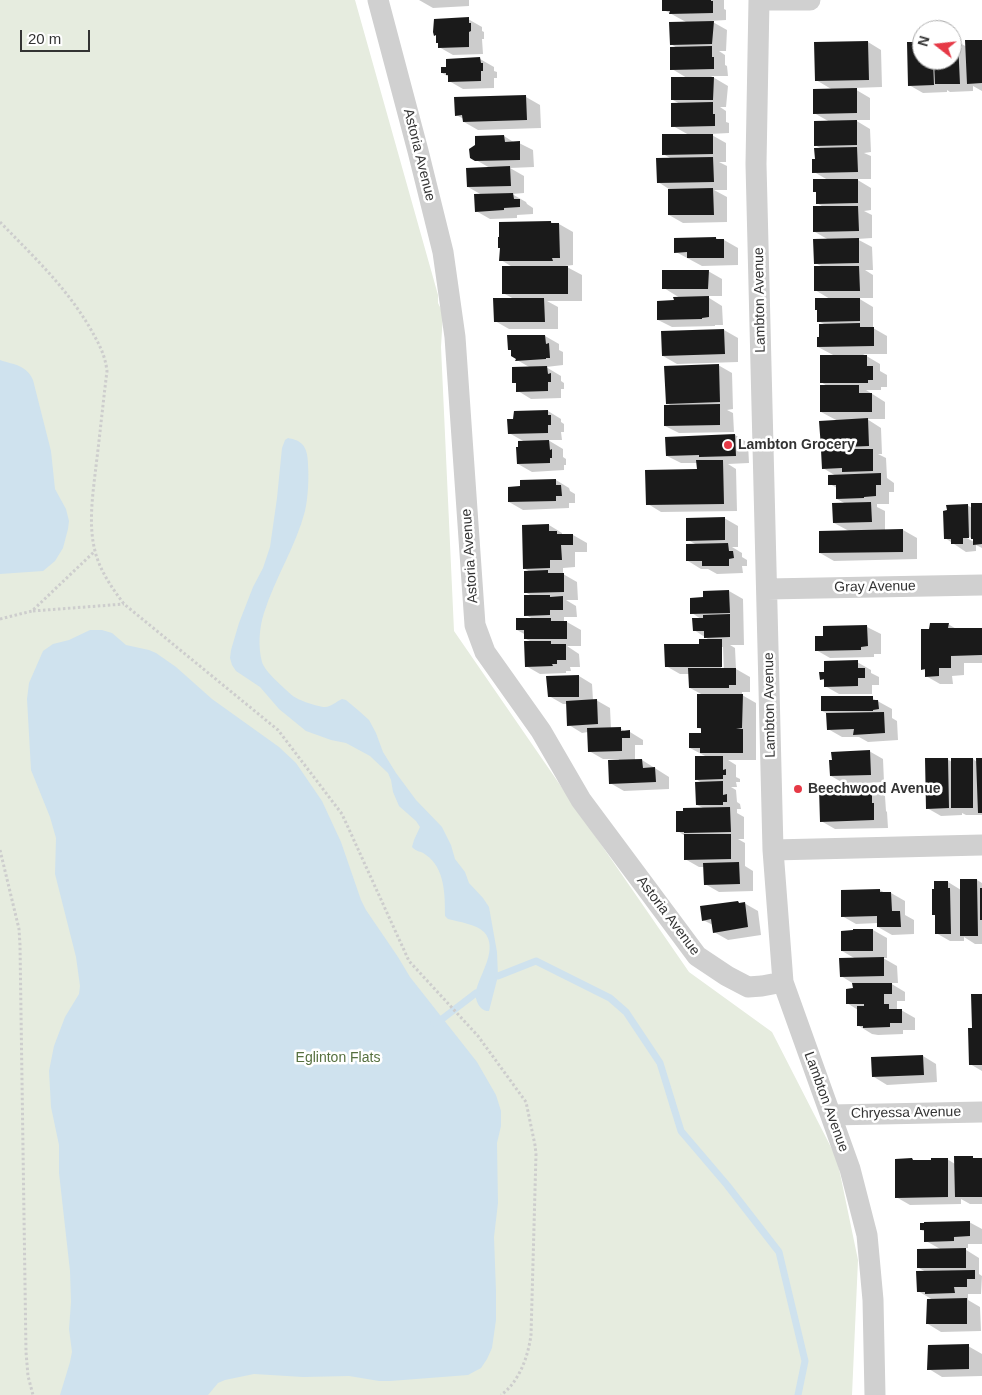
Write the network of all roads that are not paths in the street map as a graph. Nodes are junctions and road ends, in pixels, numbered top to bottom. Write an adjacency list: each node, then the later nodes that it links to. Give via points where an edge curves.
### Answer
1 (378, 0): 8 (street, Astoria Avenue, via 443,252 456,337 474,625 485,652 541,731 581,800 697,956 748,986)
2 (759, 0): 3 (street); 5 (street, Lambton Avenue, via 756,164)
3 (810, 0)
4 (982, 586): 5 (street, Gray Avenue)
5 (767, 589): 7 (street, Lambton Avenue)
6 (982, 845): 7 (street)
7 (773, 850): 8 (street, Lambton Avenue)
8 (783, 982): 10 (street, Lambton Avenue)
9 (982, 1112): 10 (street, Chryessa Avenue)
10 (831, 1115): 11 (street, Lambton Avenue, via 850,1169 867,1235 873,1300)
11 (875, 1395)

